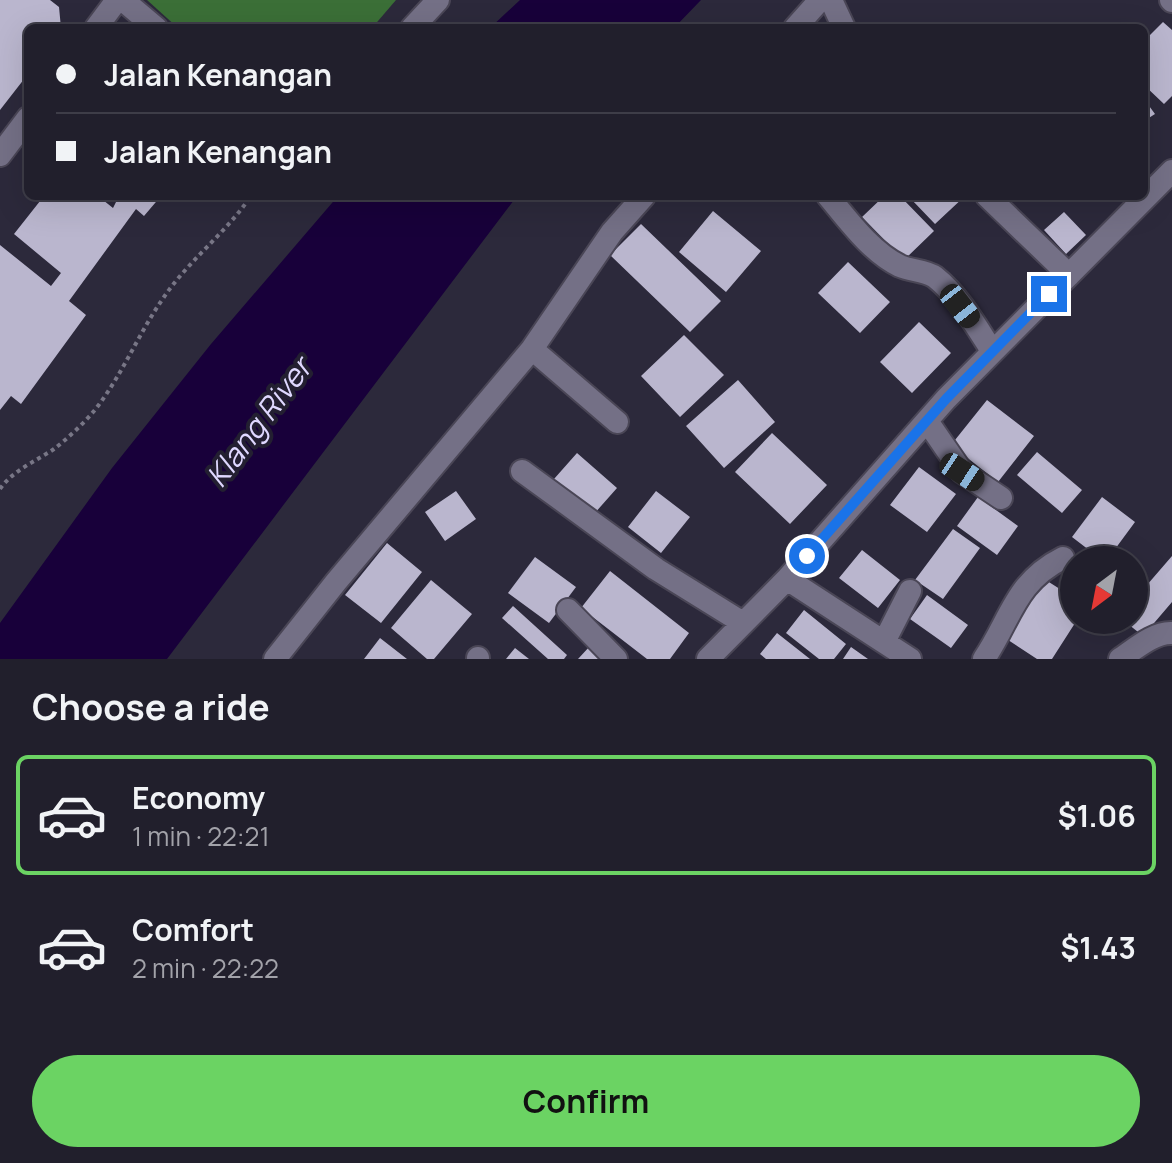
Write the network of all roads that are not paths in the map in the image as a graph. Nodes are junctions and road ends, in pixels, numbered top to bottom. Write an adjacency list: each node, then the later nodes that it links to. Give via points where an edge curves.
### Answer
1 (120, 0): 5 (street); 6 (street)
2 (438, 0): 7 (street)
3 (820, 0): 8 (street)
4 (831, 0): 9 (street)
5 (99, 24)
6 (151, 24)
7 (416, 24)
8 (799, 24)
9 (842, 24)
10 (24, 123): 11 (street)
11 (0, 155)
12 (1172, 171): 13 (street)
13 (1148, 195)
14 (640, 200): 19 (street, via 612,232)
15 (831, 200): 20 (street, via 884,257 913,272 930,273 947,287)
16 (991, 200): 18 (street)
17 (1143, 200): 18 (street)
18 (1069, 275): 20 (street)
19 (532, 349): 22 (street); 32 (street)
20 (992, 351): 21 (street)
21 (927, 421): 24 (street, via 962,472); 26 (street)
22 (617, 422)
23 (522, 471): 29 (street, via 656,569)
24 (1001, 498)
25 (1060, 560): 36 (street, via 1030,581 1012,604)
26 (787, 579): 29 (street); 31 (street)
27 (910, 591): 31 (street)
28 (568, 610): 33 (street)
29 (743, 623): 34 (street)
30 (1172, 633): 37 (street, via 1150,639)
31 (884, 642): 35 (street)
32 (275, 659)
33 (616, 659)
34 (708, 659)
35 (910, 659)
36 (984, 659)
37 (1120, 659)

